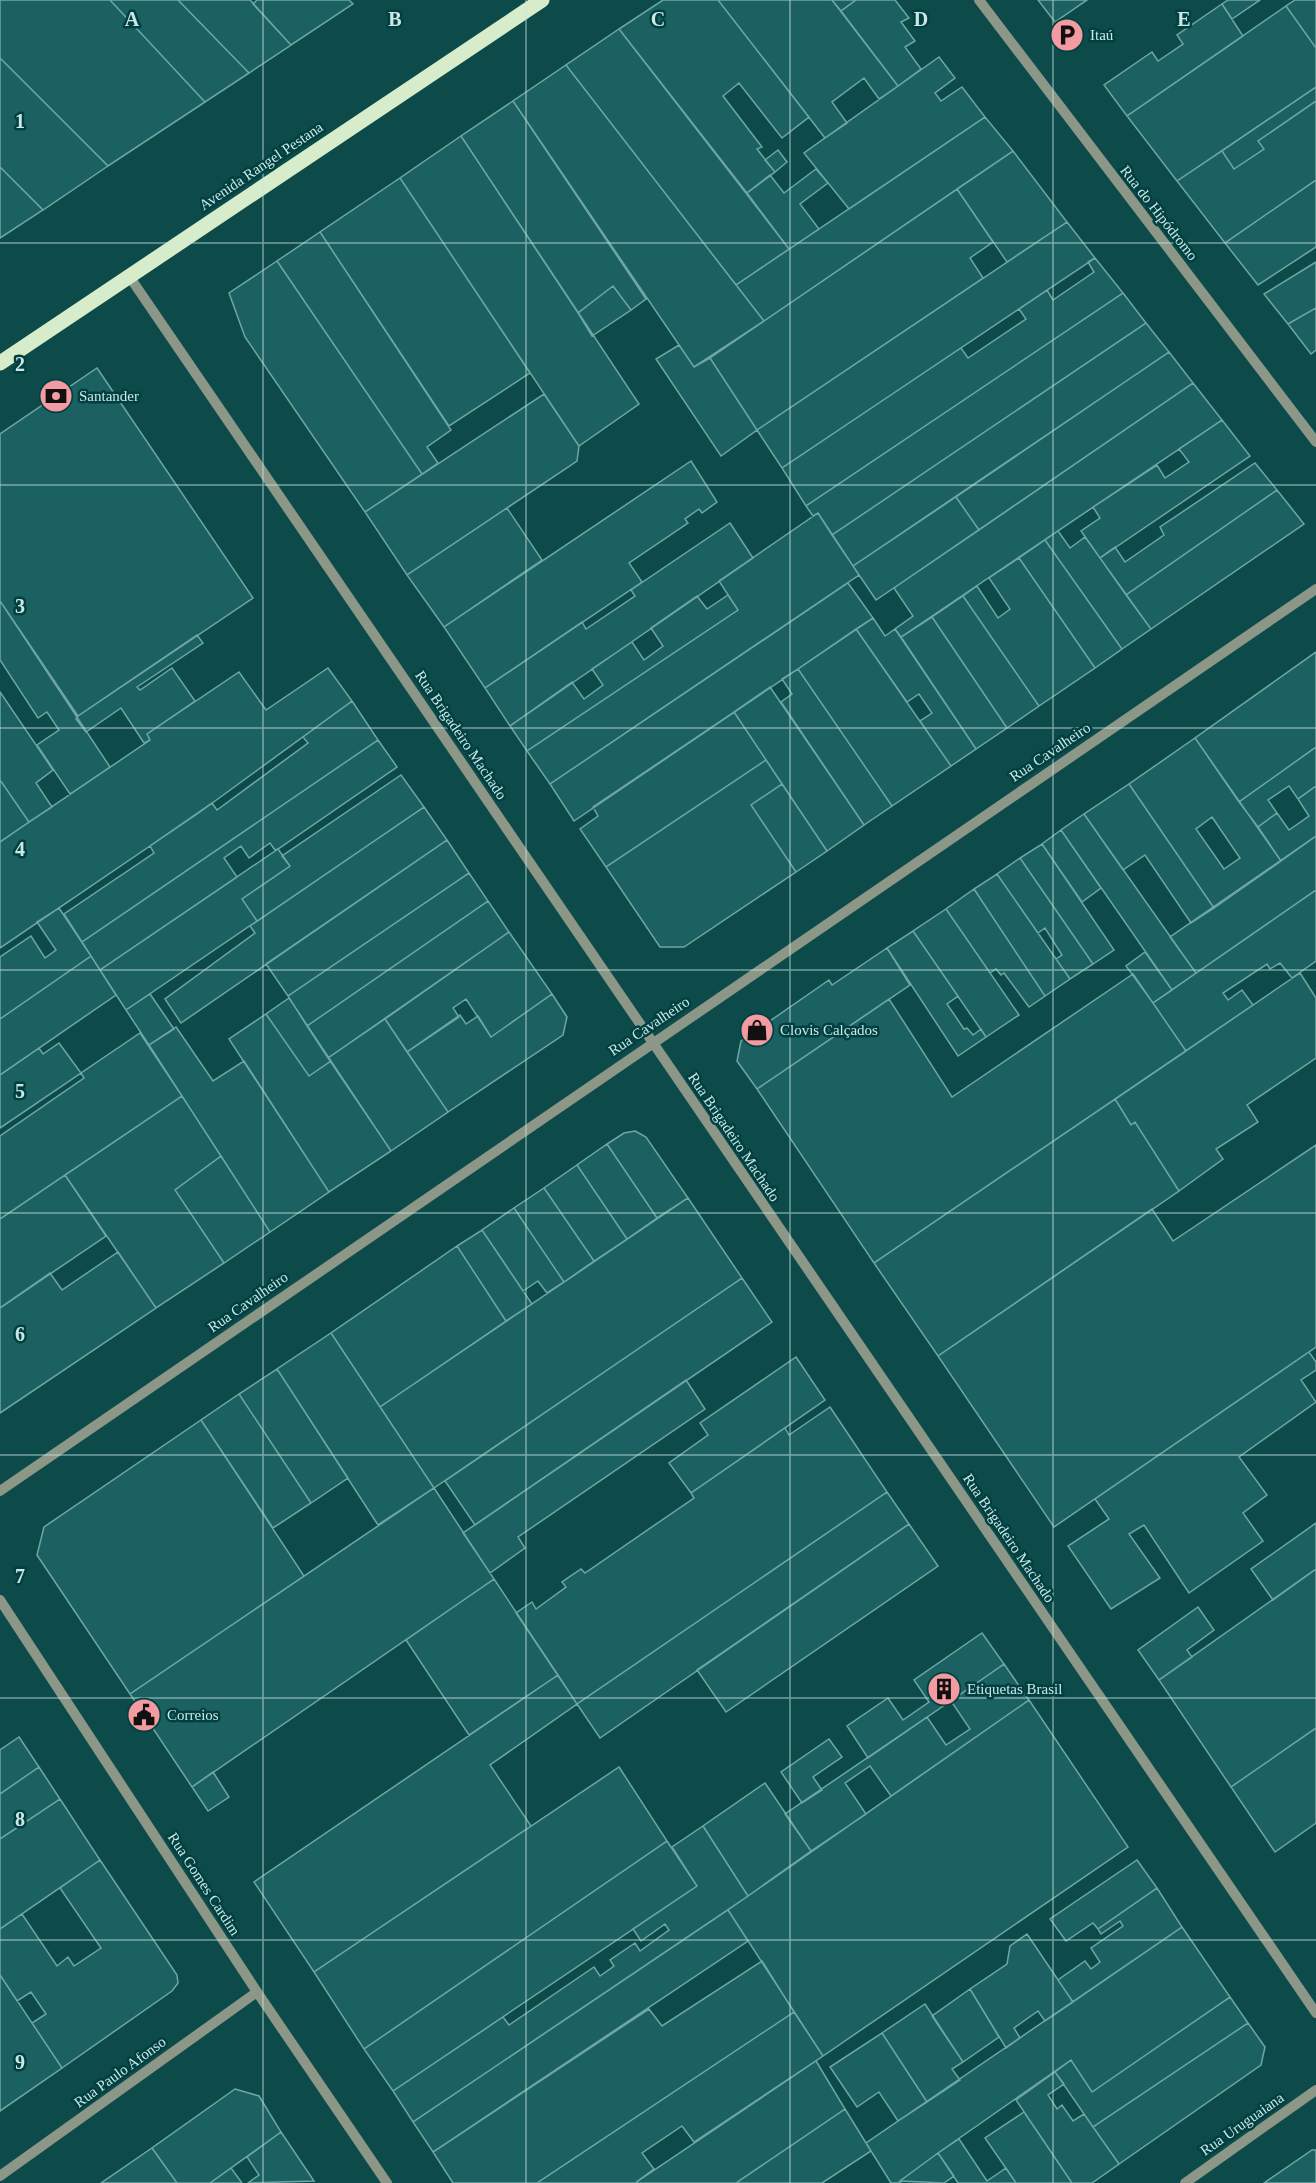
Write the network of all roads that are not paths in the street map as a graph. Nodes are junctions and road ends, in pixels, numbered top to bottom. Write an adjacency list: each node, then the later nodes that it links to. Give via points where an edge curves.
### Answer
1 (542, 0): 3 (main road, Avenida Rangel Pestana)
2 (979, 0): 5 (street, Rua do Hipódromo)
3 (129, 276): 4 (main road, Avenida Rangel Pestana); 7 (street, Rua Brigadeiro Machado)
4 (0, 363)
5 (1316, 442)
6 (1316, 589): 7 (street, Rua Cavalheiro)
7 (651, 1042): 8 (street, Rua Cavalheiro); 11 (street, Rua Brigadeiro Machado)
8 (0, 1491)
9 (0, 1600): 10 (street, Rua Gomes Cardim)
10 (257, 1992): 13 (street, Rua Paulo Afonso); 14 (street, Rua Gomes Cardim)
11 (1316, 2013)
12 (1316, 2090): 15 (street, Rua Uruguaiana)
13 (0, 2176)
14 (387, 2183)
15 (1185, 2183)

